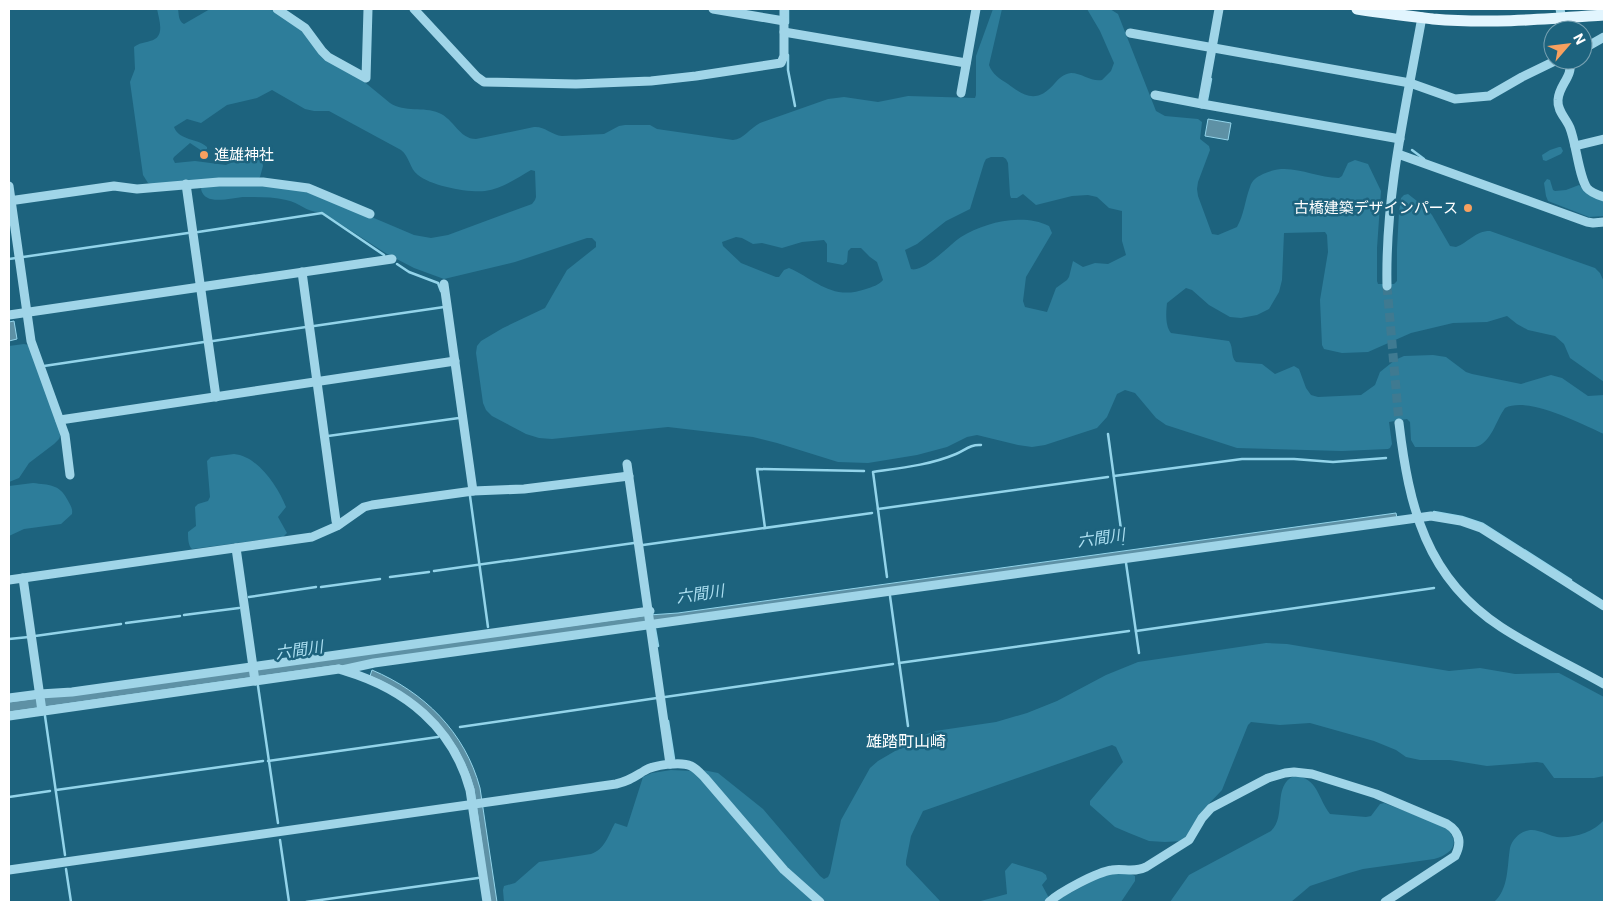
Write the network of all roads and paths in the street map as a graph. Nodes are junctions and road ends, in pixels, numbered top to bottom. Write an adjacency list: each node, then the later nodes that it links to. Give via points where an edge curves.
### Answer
1 (277, 9): 2 (street, via 305,28 328,57 366,78)
2 (368, 9)
3 (414, 9): 13 (street, via 480,80 488,83 651,81 746,69 781,62)
4 (713, 9): 12 (street)
5 (784, 9): 12 (street)
6 (976, 9): 18 (street)
7 (1219, 9): 17 (street)
8 (1357, 9): 9 (main road)
9 (1423, 13): 10 (main road, via 1494,21); 21 (street)
10 (1561, 13): 11 (main road)
11 (1604, 14)
12 (784, 21): 13 (street)
13 (784, 32): 18 (street)
14 (1130, 34): 17 (street)
15 (1604, 37): 16 (street)
16 (1593, 43)
17 (1212, 48): 21 (street); 24 (street)
18 (966, 63): 22 (street)
19 (1543, 67): 21 (street, via 1484,98 1455,99)
20 (1571, 70): 27 (street, via 1558,100)
21 (1410, 83): 25 (street)
22 (961, 93)
23 (1154, 95): 24 (street)
24 (1202, 104): 25 (street)
25 (1400, 139): 28 (street)
26 (1604, 139): 27 (street)
27 (1575, 146): 31 (street, via 1587,188)
28 (1398, 154): 34 (street, via 1587,222); 38 (street, via 1388,230)
29 (186, 184): 32 (street, via 137,189 109,187); 33 (street, via 229,181 300,186); 39 (street)
30 (9, 186): 32 (street)
31 (1604, 196)
32 (10, 201): 40 (street)
33 (370, 214)
34 (1604, 222)
35 (392, 259): 36 (street)
36 (302, 272): 39 (street); 43 (street)
37 (444, 284): 42 (street)
38 (1387, 286)
39 (201, 287): 40 (street); 44 (street)
40 (27, 312): 41 (street); 45 (street, via 31,341)
41 (9, 315)
42 (455, 360): 43 (street); 50 (street)
43 (317, 382): 44 (street); 52 (street)
44 (216, 397): 45 (street)
45 (60, 420): 48 (street)
46 (1399, 424): 51 (street)
47 (628, 464): 49 (street)
48 (70, 475)
49 (629, 476): 50 (street, via 524,489); 57 (street)
50 (473, 491): 52 (street, via 372,505)
51 (1417, 518): 56 (street, via 1451,518 1481,528); 57 (street); 61 (street, via 1438,564 1472,605 1501,627)
52 (338, 524): 53 (street, via 312,537)
53 (236, 548): 54 (street); 58 (street)
54 (24, 578): 55 (street); 62 (street)
55 (9, 580)
56 (1604, 606)
57 (649, 617): 58 (street); 59 (street); 66 (street)
58 (253, 667): 60 (street); 62 (street)
59 (342, 670): 60 (street); 67 (street, via 372,680 420,709 447,740)
60 (255, 680): 64 (street)
61 (1604, 684)
62 (40, 695): 63 (street); 64 (street)
63 (9, 698)
64 (42, 710): 65 (street)
65 (9, 716)
66 (670, 764): 67 (street, via 650,768 632,780 616,784); 70 (street, via 688,764 695,769 784,870)
67 (477, 804): 68 (street); 69 (street)
68 (9, 870)
69 (487, 902)
70 (820, 902)
71 (1049, 902): 72 (street, via 1102,872 1146,867 1189,840 1211,808 1276,775 1294,772 1312,774 1376,794 1447,824 1457,832 1460,844 1455,856)
72 (1385, 902)

